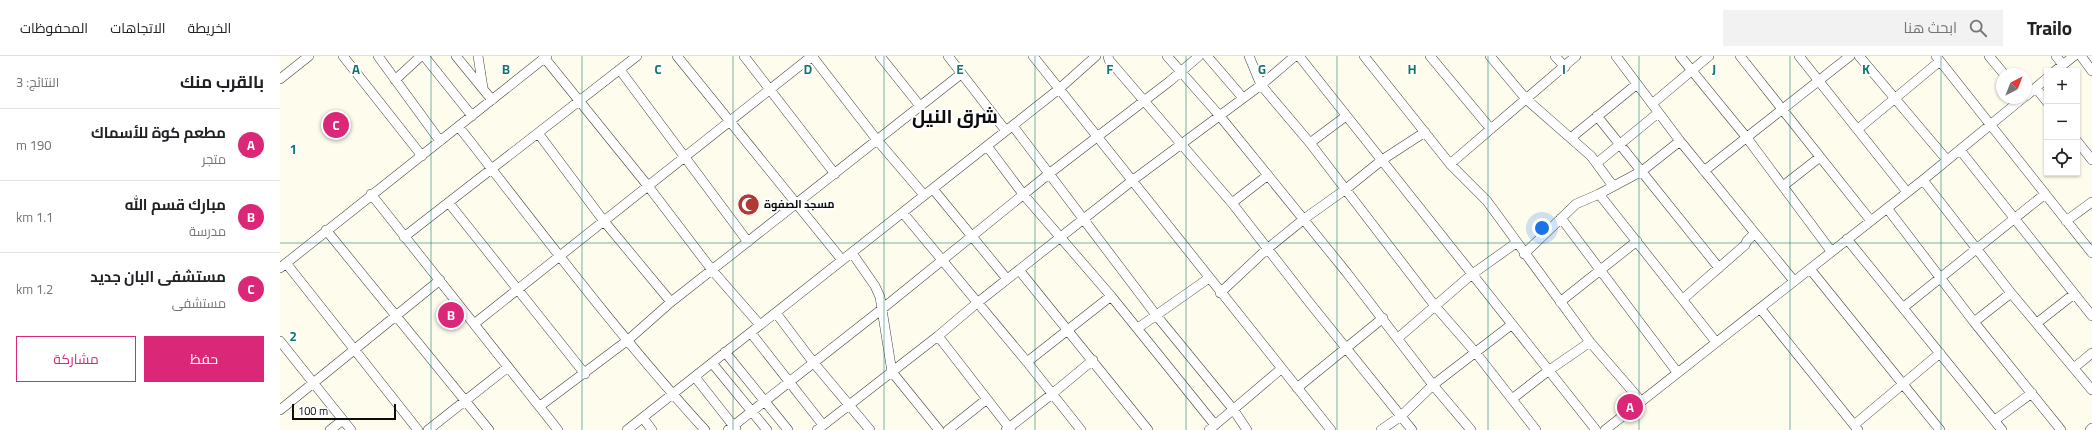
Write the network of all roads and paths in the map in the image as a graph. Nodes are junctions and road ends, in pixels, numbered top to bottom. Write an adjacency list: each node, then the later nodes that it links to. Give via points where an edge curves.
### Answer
1 (310, 56): 49 (street)
2 (343, 56): 96 (street)
3 (378, 56): 50 (street)
4 (423, 56): 50 (street); 73 (street)
5 (456, 56): 56 (street)
6 (478, 56): 56 (street)
7 (638, 56): 44 (street)
8 (678, 56): 76 (street)
9 (744, 56): 57 (street)
10 (812, 56): 57 (street); 87 (street)
11 (880, 56): 69 (street)
12 (948, 56): 48 (street)
13 (1033, 56): 58 (street)
14 (1096, 56): 58 (street)
15 (1108, 56): 65 (street)
16 (1167, 56): 47 (street)
17 (1199, 56): 47 (street)
18 (1207, 56): 60 (street)
19 (1249, 56): 54 (street)
20 (1295, 56): 54 (street)
21 (1299, 56): 74 (street)
22 (1430, 56): 80 (street)
23 (1490, 56): 62 (street)
24 (1555, 56): 41 (street)
25 (1576, 56): 41 (street)
26 (1616, 56): 53 (street)
27 (1680, 56): 45 (street)
28 (1709, 56): 45 (street)
29 (1799, 56): 51 (street)
30 (1850, 56): 51 (street)
31 (1859, 56): 66 (street)
32 (1989, 56): 42 (street)
33 (2056, 56): 40 (street)
34 (2074, 56): 40 (street)
35 (2081, 56): 46 (street)
36 (544, 57): 63 (street); 64 (street)
37 (1370, 58): 82 (street)
38 (1744, 58): 70 (street)
39 (1938, 59): 66 (street); 77 (street)
40 (2063, 65): 43 (street)
41 (1565, 67): 62 (street)
42 (1999, 68)
43 (2059, 68)
44 (620, 70): 64 (street); 97 (street)
45 (1691, 71): 67 (street); 86 (street)
46 (2092, 71)
47 (1180, 72): 65 (street); 72 (street)
48 (961, 74): 69 (street); 79 (street)
49 (280, 80)
50 (395, 80): 88 (street)
51 (1818, 80): 70 (street); 81 (street)
52 (2044, 81): 55 (street)
53 (1637, 84): 67 (street); 75 (street)
54 (1261, 85): 60 (street); 91 (street)
55 (2036, 88): 59 (street); 61 (street)
56 (483, 89): 63 (street)
57 (770, 89): 76 (street); 108 (street)
58 (1059, 89): 79 (street); 84 (street)
59 (2032, 91)
60 (1243, 98): 72 (street)
61 (2044, 98)
62 (1526, 99): 80 (street); 85 (street)
63 (492, 100): 73 (street)
64 (578, 100): 83 (street); 112 (street)
65 (1144, 100): 84 (street); 90 (street)
66 (1894, 100): 81 (street); 100 (street)
67 (1652, 104): 71 (street)
68 (2016, 104): 77 (street)
69 (920, 106): 87 (street)
70 (1782, 110): 86 (street); 98 (street)
71 (1658, 113): 89 (street); 92 (street)
72 (1218, 115): 90 (street); 109 (street)
73 (472, 116): 78 (street)
74 (1346, 116): 91 (street); 99 (street)
75 (1597, 116): 85 (street); 92 (street)
76 (730, 122): 97 (street); 126 (street)
77 (1991, 125): 95 (street); 121 (street)
78 (459, 127): 88 (street); 104 (street)
79 (1010, 128): 94 (street); 107 (street)
80 (1490, 128): 102 (street)
81 (1858, 129): 117 (street)
82 (1425, 132): 99 (street); 102 (street)
83 (538, 133): 104 (street); 131 (street)
84 (1097, 137): 107 (street); 110 (street)
85 (1572, 137): 103 (street)
86 (1746, 138): 106 (street); 114 (street)
87 (877, 140): 108 (street); 122 (street)
88 (440, 141): 96 (street)
89 (1680, 141): 105 (street); 106 (street)
90 (1182, 143): 110 (street); 125 (street)
91 (1310, 143): 116 (street)
92 (1620, 144): 103 (street); 105 (street)
93 (2080, 145): 101 (street)
94 (986, 146): 115 (street); 119 (street)
95 (1960, 150): 100 (street); 130 (street)
96 (422, 156): 118 (street)
97 (685, 157): 112 (street); 143 (street)
98 (1820, 157): 114 (street); 134 (street)
99 (1382, 160): 116 (street); 160 (street)
100 (1947, 160): 111 (street)
101 (2092, 160)
102 (1450, 164): 144 (street, via 1487,201)
103 (1598, 164): 113 (street)
104 (492, 169): 124 (street); 151 (street)
105 (1642, 171): 113 (street); 155 (street)
106 (1704, 171): 137 (street)
107 (1050, 173): 119 (street); 132 (street)
108 (835, 174): 126 (street)
109 (1268, 175): 125 (street); 133 (street)
110 (1133, 180): 132 (street); 161 (street)
111 (1923, 180): 117 (street); 146 (street)
112 (648, 186): 131 (street); 157 (street)
113 (1613, 186): 120 (street)
114 (1783, 186): 147 (street)
115 (933, 189): 122 (street); 138 (street)
116 (1346, 189): 133 (street); 175 (street)
117 (1907, 192): 127 (street)
118 (371, 194): 136 (street); 139 (street)
119 (1023, 194): 138 (street); 140 (street)
120 (1599, 194): 129 (street, via 1576,204); 142 (street)
121 (2045, 194): 130 (street); 135 (street)
122 (924, 196): 128 (street)
123 (2092, 202): 135 (street)
124 (448, 203): 139 (street); 166 (street)
125 (1232, 203): 145 (street)
126 (798, 204): 143 (street); 152 (street)
127 (1887, 208): 134 (street); 163 (street)
128 (903, 212): 148 (street); 153 (street)
129 (1561, 218): 150 (street); 159 (street)
130 (2015, 218): 146 (street); 169 (street)
131 (603, 220): 151 (street); 172 (street)
132 (1084, 220): 140 (street); 180 (street)
133 (1304, 220): 145 (street); 183 (street)
134 (1871, 221): 141 (street)
135 (2066, 221): 149 (street)
136 (326, 230): 154 (street); 181 (street)
137 (1755, 233): 155 (street); 165 (street)
138 (972, 236): 153 (street); 162 (street)
139 (404, 237): 164 (street)
140 (1062, 238): 158 (street); 170 (street)
141 (1848, 239): 147 (street); 176 (street)
142 (1637, 241): 159 (street); 171 (street)
143 (748, 242): 157 (street)
144 (1516, 243): 150 (street); 160 (street)
145 (1267, 249): 167 (street); 198 (street)
146 (1977, 250): 163 (street); 168 (street)
147 (1831, 251): 156 (street)
148 (852, 253): 152 (street); 178 (street, via 878,292)
149 (2092, 253)
150 (1524, 254): 173 (street)
151 (560, 255): 166 (street); 194 (street)
152 (842, 260): 179 (street)
153 (941, 260): 174 (street); 178 (street)
154 (283, 266): 199 (street)
155 (1719, 268): 171 (street)
156 (1810, 268): 165 (street); 218 (street)
157 (712, 270): 172 (street); 187 (street)
158 (1019, 270): 162 (street); 190 (street)
159 (1599, 270): 173 (street); 213 (street)
160 (1471, 275): 175 (street); 188 (street)
161 (1209, 278): 167 (street); 180 (street)
162 (1007, 279): 174 (street)
163 (1940, 279): 176 (street); 184 (street)
164 (440, 280): 181 (street); 186 (street)
165 (1794, 281): 177 (street)
166 (517, 290): 186 (street); 214 (street)
167 (1220, 293): 210 (street)
168 (2011, 293): 184 (street); 185 (street)
169 (2074, 294): 182 (street); 185 (street)
170 (1112, 296): 189 (street); 190 (street)
171 (1683, 299): 197 (street)
172 (671, 302): 194 (street)
173 (1560, 302): 196 (street)
174 (977, 303): 192 (street); 206 (street)
175 (1436, 306): 193 (street); 201 (street)
176 (1904, 307): 202 (street)
177 (1760, 308): 197 (street); 239 (street)
178 (882, 309): 205 (street); 212 (street)
179 (776, 313): 187 (street); 205 (street)
180 (1156, 315): 189 (street); 232 (street)
181 (397, 316): 199 (street); 228 (street)
182 (2092, 316)
183 (1383, 318): 193 (street); 198 (street)
184 (1974, 322): 222 (street)
185 (2037, 323): 209 (street)
186 (474, 324): 208 (street)
187 (760, 325): 191 (street)
188 (1511, 325): 201 (street); 211 (street)
189 (1138, 328): 242 (street)
190 (1069, 330): 204 (street); 206 (street)
191 (751, 332): 200 (street); 216 (street)
192 (938, 336): 212 (street); 225 (street)
193 (1398, 338): 219 (street)
194 (628, 340): 214 (street); 223 (street)
195 (280, 342): 217 (street)
196 (1590, 342): 211 (street); 229 (street)
197 (1716, 342): 213 (street)
198 (1345, 348): 220 (street); 235 (street)
199 (355, 349): 217 (street); 247 (street)
200 (725, 352): 207 (street); 227 (street)
201 (1476, 353): 219 (street); 226 (street)
202 (1940, 353): 218 (street); 238 (street)
203 (2092, 353): 209 (street)
204 (1093, 360): 224 (street); 260 (street)
205 (813, 362): 216 (street); 230 (street)
206 (1027, 362): 224 (street)
207 (712, 363): 215 (street); 234 (street)
208 (508, 367): 228 (street); 231 (street)
209 (2075, 367): 221 (street)
210 (1281, 369): 220 (street); 232 (street)
211 (1548, 371): 226 (street); 267 (street)
212 (892, 372): 230 (street); 257 (street)
213 (1677, 372): 229 (street)
214 (585, 374): 231 (street)
215 (695, 377): 223 (street); 240 (street)
216 (788, 382): 227 (street); 241 (street)
217 (313, 383): 233 (street); 237 (street)
218 (1902, 384): 239 (street); 268 (street)
219 (1433, 385): 235 (street); 265 (street)
220 (1297, 388): 262 (street)
221 (2092, 390)
222 (2032, 393): 238 (street); 270 (street)
223 (672, 394): 236 (street); 253 (street)
224 (1052, 394): 243 (street); 259 (street)
225 (987, 399): 243 (street); 258 (street)
226 (1512, 399): 266 (street)
227 (764, 400): 234 (street); 255 (street)
228 (465, 401): 248 (street); 249 (street)
229 (1641, 401): 244 (street)
230 (849, 405): 241 (street); 256 (street)
231 (540, 406): 250 (street)
232 (1233, 409): 242 (street); 261 (street)
233 (280, 410)
234 (751, 411): 240 (street); 254 (street)
235 (1401, 416): 263 (street); 264 (street)
236 (643, 418): 251 (street); 252 (street)
237 (342, 420): 245 (street); 246 (street)
238 (1995, 420): 269 (street)
239 (1856, 427)
240 (733, 428)
241 (820, 428)
242 (1212, 428)
243 (1009, 429)
244 (1607, 429)
245 (330, 430)
246 (351, 430)
247 (418, 430)
248 (428, 430)
249 (489, 430)
250 (558, 430)
251 (627, 430)
252 (652, 430)
253 (705, 430)
254 (766, 430)
255 (788, 430)
256 (870, 430)
257 (939, 430)
258 (948, 430)
259 (1081, 430)
260 (1148, 430)
261 (1247, 430)
262 (1331, 430)
263 (1381, 430)
264 (1412, 430)
265 (1471, 430)
266 (1536, 430)
267 (1596, 430)
268 (1940, 430)
269 (2002, 430)
270 (2061, 430)

